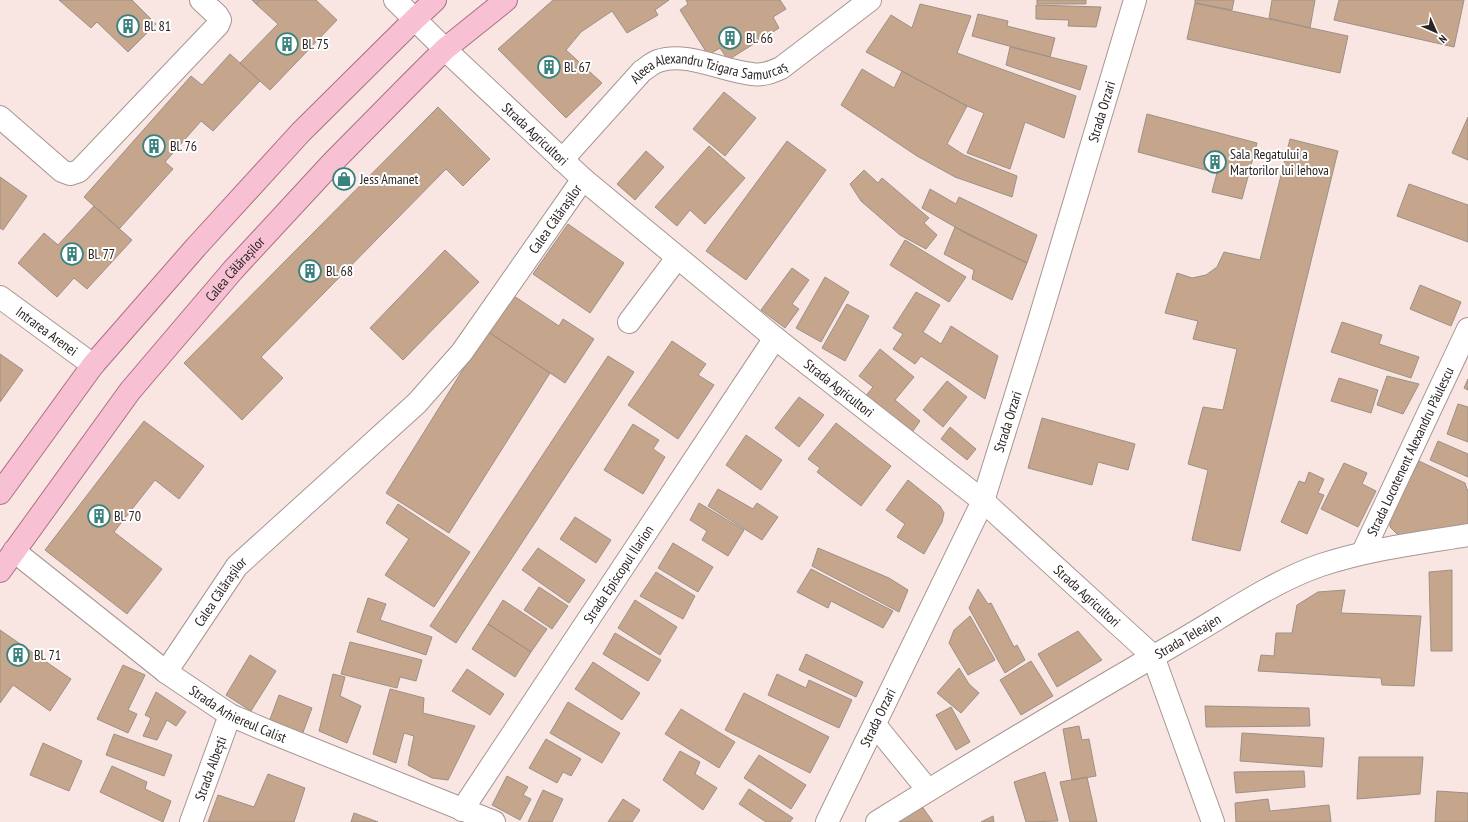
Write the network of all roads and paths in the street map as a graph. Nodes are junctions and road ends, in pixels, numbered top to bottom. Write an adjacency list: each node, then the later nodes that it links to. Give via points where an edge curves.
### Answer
1 (201, 0): 10 (street, via 217,15 220,20 218,25 79,171 70,174 62,171)
2 (396, 0): 8 (street, Strada Agricultori)
3 (429, 0): 8 (street)
4 (435, 0): 8 (main road)
5 (506, 0): 9 (main road, Calea Călărașilor)
6 (870, 0): 11 (street, Aleea Alexandru Tzigara Samurcaș, via 782,68 768,73 752,75 686,59 657,61 642,71)
7 (1135, 0): 20 (street, Strada Orzari)
8 (415, 19): 9 (street, Strada Agricultori); 18 (main road, via 301,132)
9 (445, 49): 11 (street, Strada Agricultori); 22 (main road, Calea Călărașilor, via 333,162 233,270 135,385)
10 (0, 117)
11 (562, 160): 12 (street, Strada Agricultori)
12 (583, 179): 13 (street, Strada Agricultori); 26 (street, Calea Călărașilor, via 462,352 417,402 237,566)
13 (677, 258): 15 (street); 17 (street, Strada Agricultori)
14 (0, 297): 18 (street, Intrarea Arenei)
15 (629, 322)
16 (1468, 328): 23 (street, Strada Locotenent Alexandru Păulescu)
17 (775, 338): 20 (street, Strada Agricultori); 30 (street, Strada Episcopul Ilarion)
18 (93, 365): 19 (main road)
19 (0, 493)
20 (983, 501): 25 (street, Strada Agricultori); 28 (street, Strada Orzari)
21 (1468, 535): 23 (street, Strada Teleajen)
22 (14, 551): 24 (main road, Calea Călărașilor); 26 (street, Strada Arhiereul Calist)
23 (1363, 552): 25 (street, Strada Teleajen, via 1294,576)
24 (0, 571)
25 (1153, 656): 29 (street, Strada Teleajen); 35 (street, Strada Agricultori)
26 (166, 672): 27 (street, Strada Arhiereul Calist)
27 (230, 715): 30 (street, Strada Arhiereul Calist); 31 (street, Strada Albești)
28 (875, 725): 29 (street); 33 (street, Strada Orzari)
29 (928, 790): 34 (street, Strada Teleajen)
30 (462, 810): 32 (street, Strada Arhiereul Calist)
31 (192, 822)
32 (494, 822)
33 (827, 822)
34 (877, 822)
35 (1213, 822)

